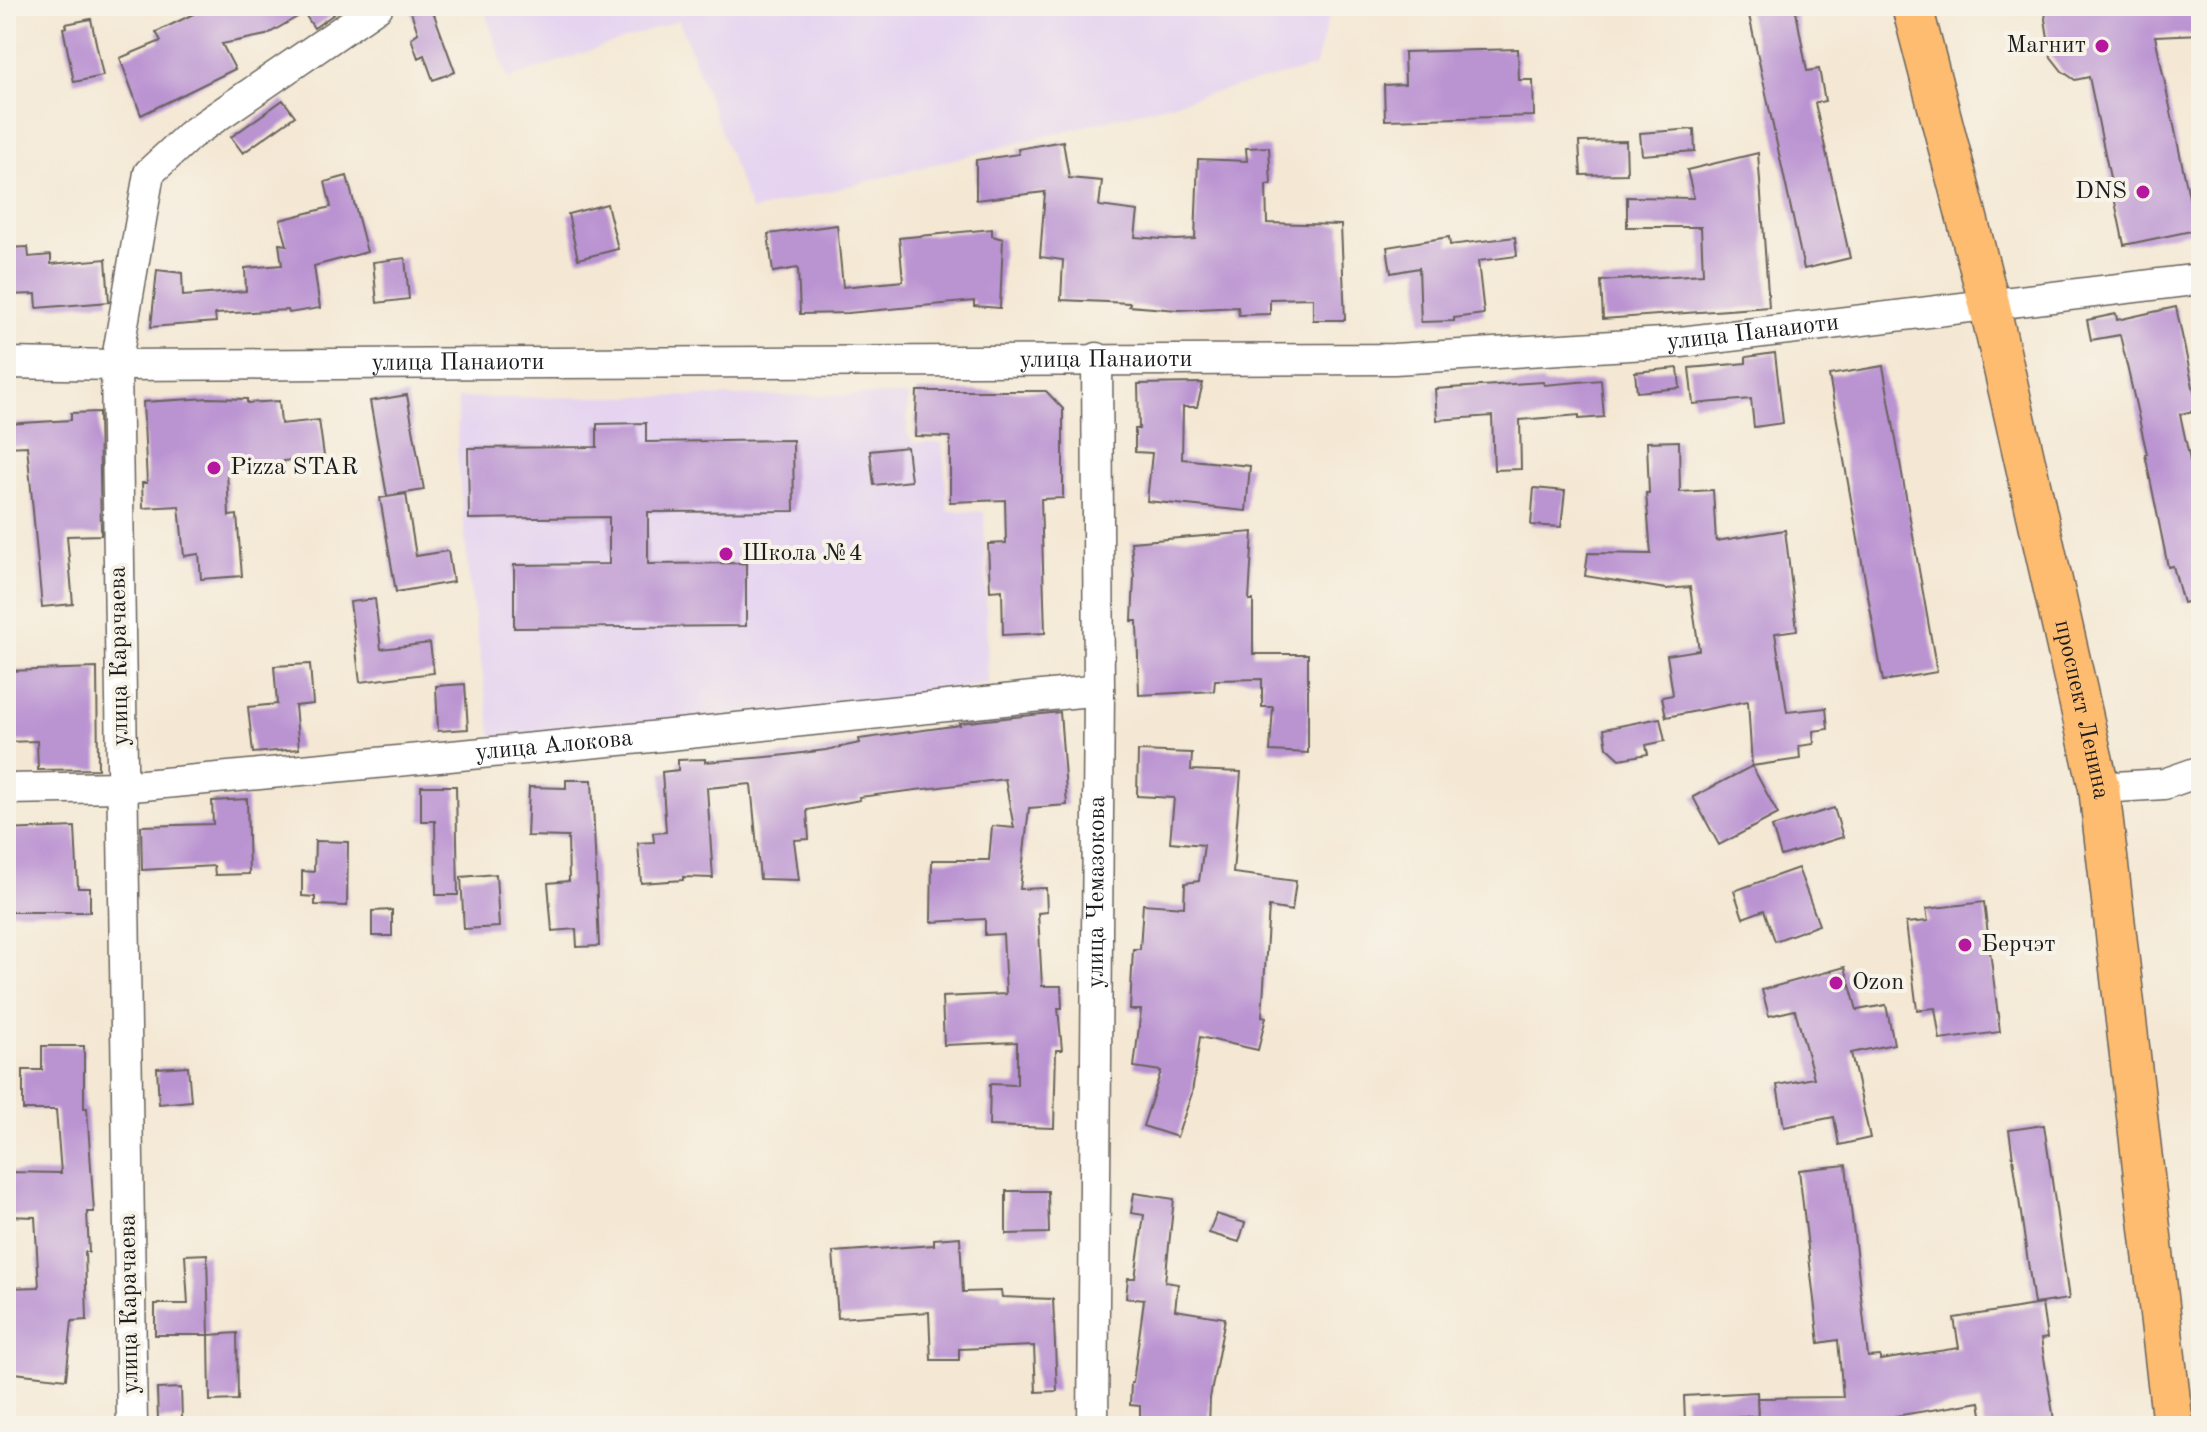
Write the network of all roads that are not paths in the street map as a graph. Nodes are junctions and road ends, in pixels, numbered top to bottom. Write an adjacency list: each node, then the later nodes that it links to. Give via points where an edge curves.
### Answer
1 (378, 6): 7 (street, улица Карачаева, via 190,135 149,173)
2 (1912, 6): 4 (main road, проспект Ленина)
3 (2201, 279): 4 (street, улица Панаиоти)
4 (1989, 303): 5 (street, улица Панаиоти, via 1665,343 1394,359); 11 (main road, проспект Ленина)
5 (1097, 358): 7 (street, улица Панаиоти); 8 (street, улица Чемазокова)
6 (6, 363): 7 (street, улица Панаиоти)
7 (116, 365): 10 (street, улица Карачаева)
8 (1099, 690): 10 (street, улица Алокова); 14 (street, улица Чемазокова)
9 (2201, 771): 11 (street, via 2164,784)
10 (122, 787): 12 (street, улица Алокова); 13 (street, улица Карачаева)
11 (2099, 788): 15 (main road, проспект Ленина)
12 (6, 789)
13 (132, 1426)
14 (1093, 1426)
15 (2173, 1426)

